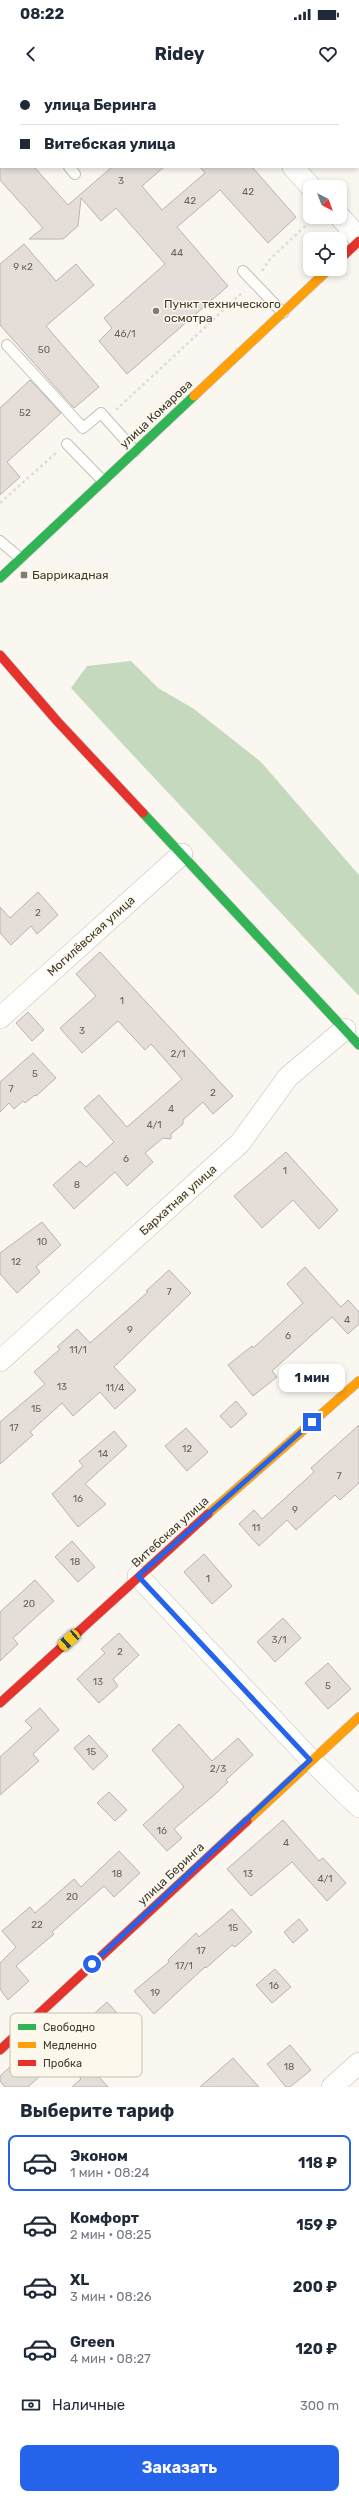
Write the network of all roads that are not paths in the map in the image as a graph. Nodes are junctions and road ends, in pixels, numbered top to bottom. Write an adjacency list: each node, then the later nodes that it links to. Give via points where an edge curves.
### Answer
1 (294, 168): 2 (street)
2 (305, 180)
3 (346, 224): 4 (street)
4 (359, 238)
5 (359, 241): 6 (street)
6 (347, 252)
7 (243, 272): 9 (lane)
8 (322, 276): 9 (street, улица Комарова)
9 (283, 313): 12 (street, улица Комарова)
10 (7, 345): 12 (lane, via 83,428 100,413)
11 (67, 444): 13 (lane)
12 (135, 450): 13 (street, улица Комарова)
13 (103, 481): 15 (street, улица Комарова)
14 (0, 541): 15 (lane)
15 (20, 558): 16 (street, улица Комарова)
16 (0, 578)
17 (0, 655): 18 (street, via 57,721)
18 (182, 854): 19 (street, Могилёвская улица); 20 (street)
19 (0, 1018)
20 (345, 1029): 21 (street); 22 (street, Бархатная улица, via 288,1077 240,1143)
21 (359, 1045)
22 (0, 1361)
23 (359, 1381): 24 (street, Витебская улица)
24 (138, 1576): 25 (street, Витебская улица); 27 (street)
25 (0, 1703)
26 (359, 1717): 27 (street, улица Беринга)
27 (310, 1760): 28 (street); 29 (street, улица Беринга)
28 (359, 1807)
29 (40, 2013)
30 (10, 2041): 31 (street, улица Беринга)
31 (0, 2050)
32 (359, 2063): 33 (street)
33 (332, 2087)

